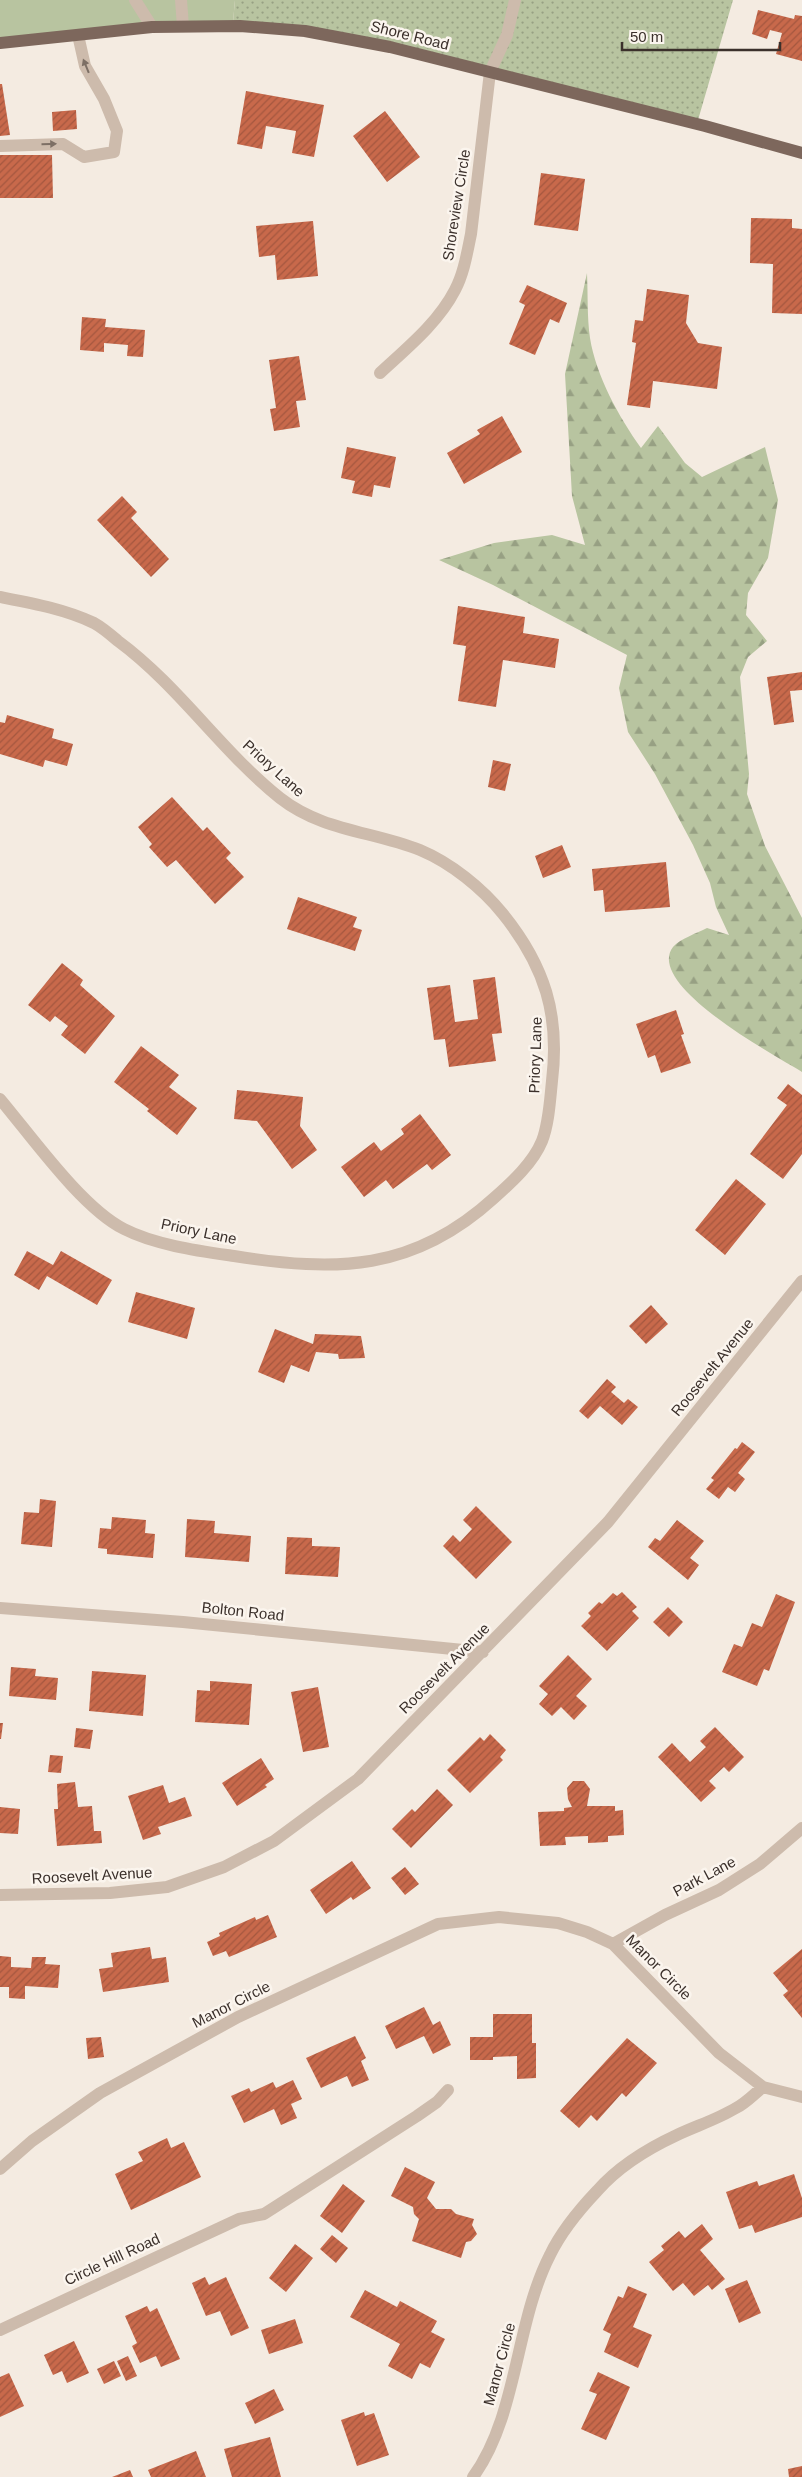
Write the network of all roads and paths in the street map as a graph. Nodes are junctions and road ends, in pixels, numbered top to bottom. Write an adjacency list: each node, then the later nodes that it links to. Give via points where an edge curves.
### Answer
1 (135, 0): 5 (street)
2 (180, 0): 4 (street)
3 (515, 0): 8 (street, Shoreview Circle, via 507,35)
4 (183, 26): 5 (main road, Shore Road); 8 (main road, Shore Road, via 305,31 376,43)
5 (152, 27): 6 (main road, Shore Road)
6 (78, 34): 7 (main road, Shore Road); 9 (street, one-way to 6, via 62,144 84,157 114,152 116,131 104,98 85,66)
7 (0, 43)
8 (490, 72): 10 (main road, Shore Road); 11 (street, Shoreview Circle, via 471,234 456,288 419,337)
9 (0, 146)
10 (802, 153)
11 (380, 373)
12 (0, 597): 13 (street, Priory Lane, via 42,606 96,624 149,666 246,766 300,812 324,824 421,851 449,866 478,888 503,913 536,962 553,1012 554,1043 543,1140 517,1176 480,1211 439,1239 381,1260 356,1264 280,1263 172,1244 127,1230 101,1215)
13 (0, 1099)
14 (802, 1282): 16 (street, Roosevelt Avenue, via 608,1522)
15 (0, 1608): 16 (street, Bolton Road, via 193,1622)
16 (483, 1652): 18 (street, Roosevelt Avenue, via 358,1779 274,1842 233,1862 167,1886 110,1893)
17 (802, 1828): 19 (street, Park Lane, via 760,1864 719,1890 665,1914)
18 (0, 1895)
19 (614, 1944): 20 (street, Manor Circle, via 701,2036); 23 (street, Manor Circle, via 558,1923 520,1918 499,1916 438,1924 238,2017 117,2084 32,2141)
20 (763, 2087): 22 (street); 25 (street, Manor Circle, via 737,2108 674,2136 633,2160 598,2190 568,2226 549,2256 531,2306 499,2425)
21 (448, 2090): 24 (street, Circle Hill Road, via 417,2116 264,2214 239,2219)
22 (802, 2097)
23 (0, 2169)
24 (0, 2330)
25 (473, 2477)

